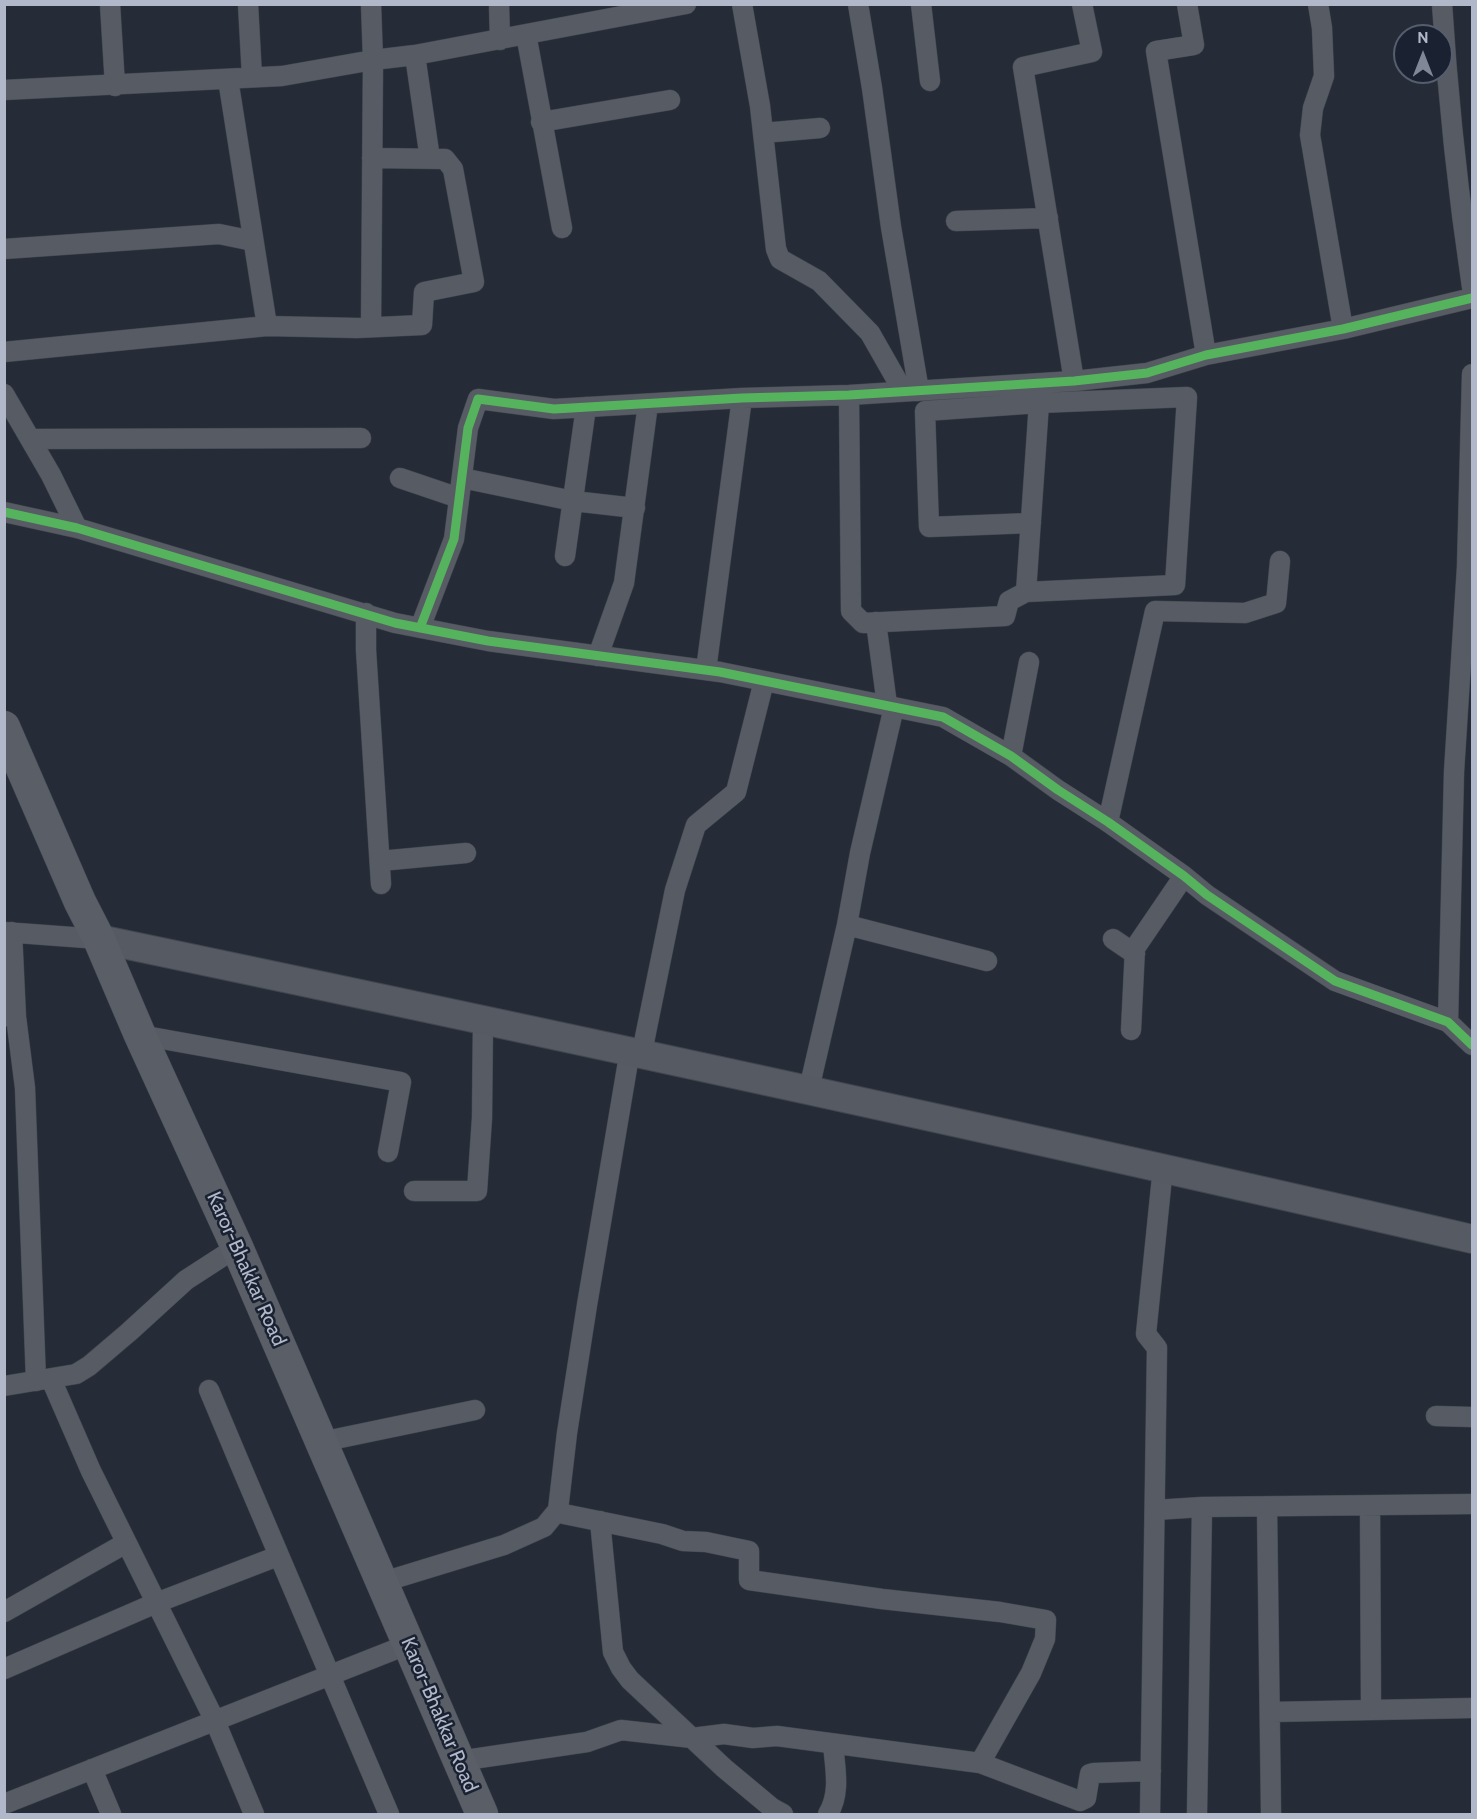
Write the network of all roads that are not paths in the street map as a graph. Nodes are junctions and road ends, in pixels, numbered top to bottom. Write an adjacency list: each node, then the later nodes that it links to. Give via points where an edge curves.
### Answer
1 (110, 4): 20 (street)
2 (248, 4): 17 (street)
3 (371, 4): 16 (street)
4 (499, 4): 14 (street)
5 (686, 4): 13 (street)
6 (742, 4): 25 (street)
7 (858, 4): 42 (street)
8 (921, 4): 19 (street)
9 (1082, 4): 28 (street, via 1092,52 1023,67)
10 (1187, 4): 39 (street, via 1194,45 1156,51)
11 (1318, 4): 37 (street, via 1324,76 1313,108 1310,135)
12 (1442, 4): 33 (street, via 1446,70)
13 (526, 34): 14 (street); 23 (street)
14 (500, 39): 15 (street)
15 (416, 55): 16 (street); 27 (street)
16 (373, 60): 17 (street, via 282,76); 26 (street)
17 (252, 77): 18 (street)
18 (228, 79): 20 (street); 31 (street)
19 (930, 81)
20 (115, 86): 21 (street)
21 (4, 90)
22 (670, 100): 23 (street)
23 (541, 122): 30 (street)
24 (820, 128): 25 (street)
25 (763, 133): 42 (street, via 780,259 819,282 870,333)
26 (372, 158): 27 (street); 36 (street)
27 (430, 159): 36 (street, via 445,159 453,169 474,282 424,292 422,325)
28 (1048, 218): 29 (street); 41 (street)
29 (956, 220)
30 (562, 228)
31 (253, 241): 32 (street, via 219,234); 35 (street)
32 (4, 249)
33 (1473, 287)
34 (1473, 298): 37 (street)
35 (267, 326): 36 (street); 38 (street)
36 (371, 327)
37 (1343, 329): 39 (street)
38 (4, 352)
39 (1206, 355): 41 (street, via 1147,373)
40 (1473, 374): 46 (street)
41 (1074, 381): 42 (street)
42 (911, 391): 44 (street)
43 (4, 394): 51 (street)
44 (849, 395): 45 (street); 65 (street, via 851,611 863,623)
45 (742, 398): 48 (street); 69 (street)
46 (1472, 401): 56 (street)
47 (1039, 403): 58 (street); 58 (street, via 925,411 928,527); 63 (street, via 1187,397 1175,585)
48 (648, 404): 49 (street); 55 (street)
49 (586, 407): 53 (street, via 554,409 478,399 468,428); 54 (street)
50 (362, 438): 51 (street)
51 (30, 439): 59 (street)
52 (400, 478): 53 (street)
53 (461, 488): 54 (street); 66 (street, via 454,539)
54 (573, 501): 55 (street); 60 (street)
55 (635, 508): 67 (street, via 624,583)
56 (1471, 509): 62 (street)
57 (4, 512): 59 (street)
58 (1031, 523): 63 (street)
59 (77, 528): 64 (street)
60 (565, 556)
61 (1280, 561): 75 (street, via 1276,603 1245,613 1155,611)
62 (1469, 577): 73 (street)
63 (1026, 592): 65 (street, via 1009,601 1005,616)
64 (366, 613): 66 (street); 77 (street)
65 (876, 622): 71 (street)
66 (420, 627): 67 (street)
67 (598, 656): 69 (street)
68 (1029, 662): 74 (street)
69 (706, 670): 70 (street)
70 (764, 681): 71 (street); 92 (street, via 736,792 696,825 675,890)
71 (891, 706): 74 (street, via 943,717); 80 (street)
72 (4, 727): 82 (main road, Karor-Bhakkar Road)
73 (1464, 738): 88 (street)
74 (1011, 756): 75 (street)
75 (1108, 822): 78 (street)
76 (466, 853): 77 (street)
77 (380, 861): 79 (street)
78 (1185, 876): 84 (street, via 1135,948); 88 (street, via 1335,981)
79 (381, 884)
80 (847, 925): 85 (street); 93 (street)
81 (8, 932): 82 (street); 86 (street)
82 (99, 939): 87 (main road); 90 (main road, Karor-Bhakkar Road)
83 (1113, 939): 84 (street)
84 (1135, 954): 89 (street)
85 (987, 961)
86 (10, 1017): 99 (street, via 25,1088)
87 (483, 1019): 92 (main road); 96 (street, via 477,1191)
88 (1448, 1022): 91 (street)
89 (1131, 1030)
90 (140, 1035): 94 (street, via 401,1082); 98 (main road, Karor-Bhakkar Road)
91 (1473, 1045)
92 (636, 1051): 93 (main road); 110 (street, via 585,1317)
93 (809, 1089): 95 (main road)
94 (388, 1152)
95 (1163, 1167): 97 (main road); 111 (street, via 1146,1334 1157,1348)
96 (414, 1191)
97 (1473, 1239)
98 (237, 1247): 99 (street, via 186,1280 89,1366 76,1374); 105 (main road, Karor-Bhakkar Road)
99 (43, 1380): 100 (street); 113 (street)
100 (4, 1386)
101 (210, 1390): 114 (street)
102 (475, 1410): 105 (street)
103 (1436, 1416): 104 (street)
104 (1473, 1417)
105 (321, 1442): 115 (main road, Karor-Bhakkar Road)
106 (1473, 1504): 107 (street)
107 (1370, 1506): 109 (street); 122 (street)
108 (1202, 1507): 109 (street); 111 (street); 140 (street)
109 (1267, 1507): 123 (street)
110 (558, 1510): 112 (street); 115 (street, via 544,1527 504,1545)
111 (1155, 1510): 130 (street)
112 (600, 1521): 125 (street, via 613,1652 630,1680); 128 (street, via 683,1541 749,1551 749,1580 1046,1620 1045,1639 1031,1673)
113 (126, 1544): 116 (street); 117 (street)
114 (278, 1556): 116 (street); 120 (street)
115 (382, 1582): 118 (main road, Karor-Bhakkar Road)
116 (156, 1603): 119 (street); 124 (street)
117 (4, 1612)
118 (410, 1644): 120 (street); 127 (main road, Karor-Bhakkar Road)
119 (4, 1669)
120 (332, 1676): 124 (street); 136 (street)
121 (1473, 1708): 122 (street)
122 (1371, 1710): 123 (street)
123 (1270, 1712): 141 (street)
124 (215, 1721): 129 (street); 135 (street)
125 (692, 1738): 126 (street, via 724,1734 777,1736); 127 (street, via 621,1730 587,1742); 133 (street)
126 (833, 1744): 128 (street); 138 (street, via 836,1792)
127 (459, 1761): 137 (main road, Karor-Bhakkar Road)
128 (980, 1763): 132 (street)
129 (92, 1769): 131 (street); 134 (street)
130 (1151, 1770): 132 (street, via 1090,1774); 139 (street)
131 (4, 1804)
132 (1086, 1806)
133 (783, 1814)
134 (111, 1815)
135 (254, 1815)
136 (390, 1815)
137 (482, 1815)
138 (828, 1815)
139 (1150, 1815)
140 (1197, 1815)
141 (1271, 1815)

